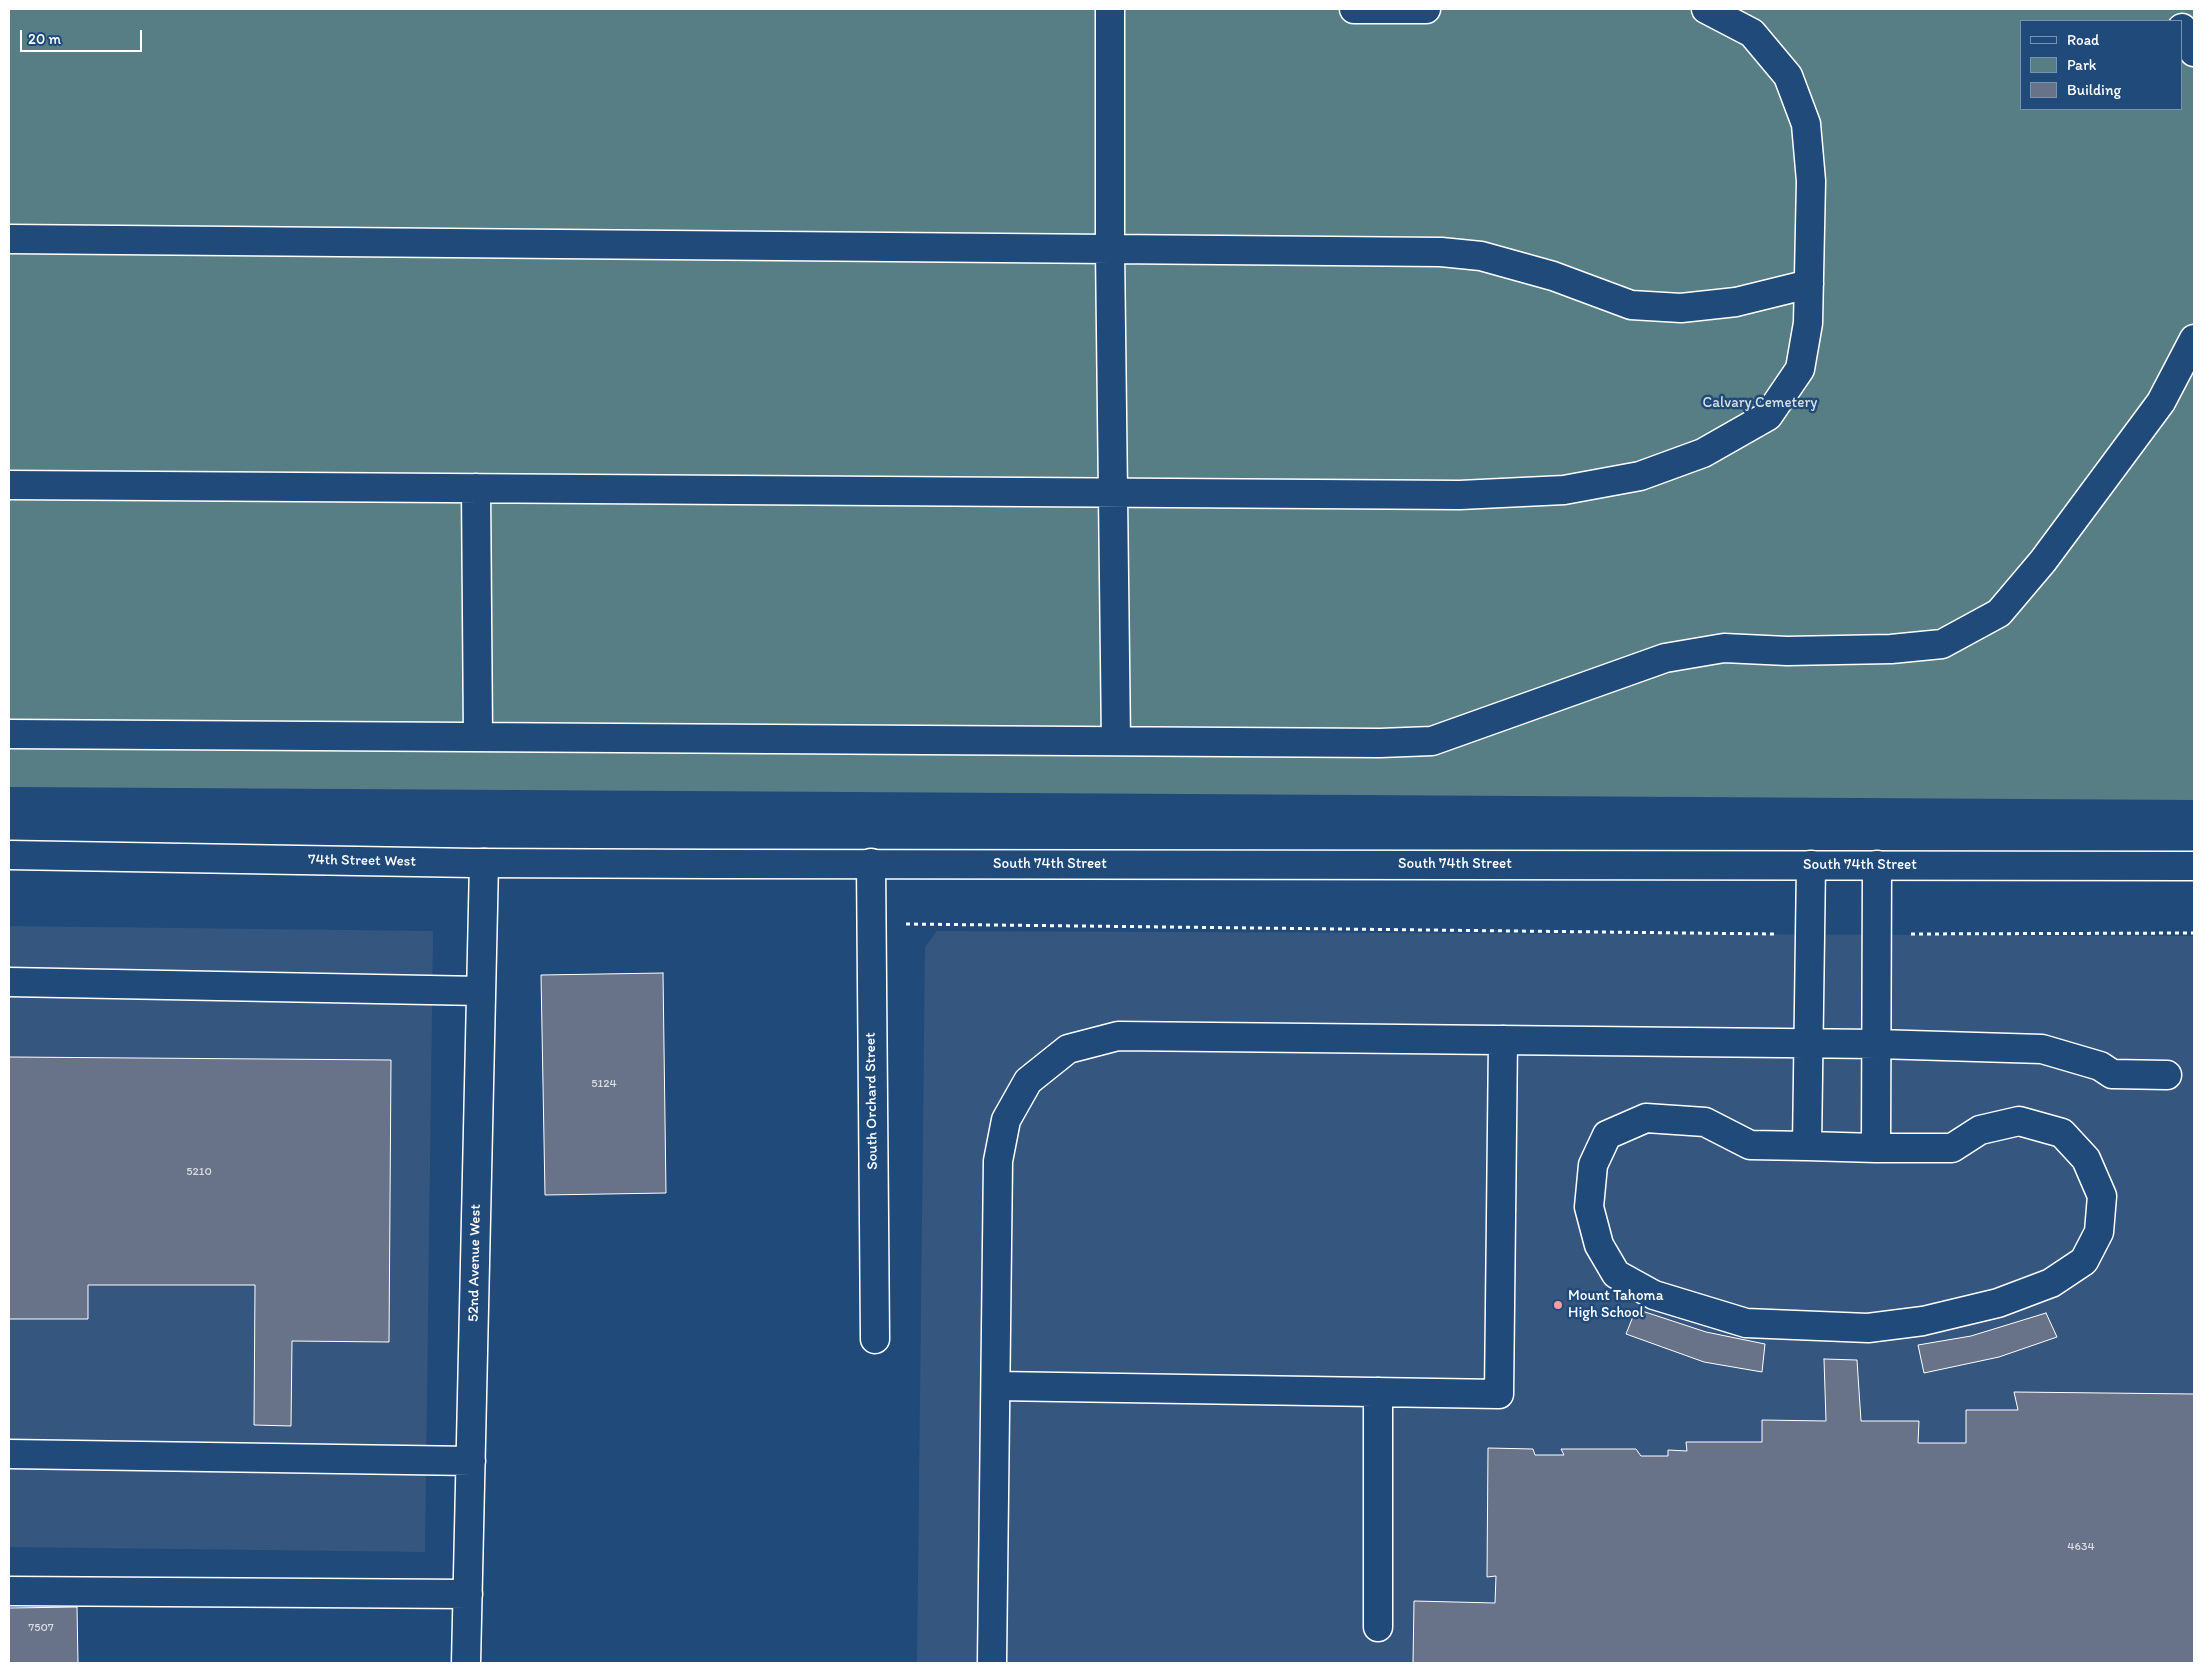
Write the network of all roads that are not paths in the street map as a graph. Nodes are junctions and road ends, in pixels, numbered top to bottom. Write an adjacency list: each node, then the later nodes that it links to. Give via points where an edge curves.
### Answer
1 (1110, 9): 8 (main road)
2 (1354, 9): 3 (main road)
3 (1426, 9)
4 (1706, 9): 9 (main road, via 1752,33 1788,76 1806,124 1811,181)
5 (2183, 30): 6 (main road)
6 (2194, 52)
7 (9, 239): 8 (main road)
8 (1110, 249): 9 (main road, via 1441,252 1482,256 1553,276 1631,305 1681,308 1736,302); 13 (main road)
9 (1809, 284): 13 (main road, via 1808,323 1800,368 1768,416 1702,453 1640,476 1564,490 1460,495)
10 (2194, 339): 16 (main road, via 2161,402 2043,561 1999,613 1942,644 1891,649 1797,651 1724,648 1665,658 1432,741)
11 (9, 485): 12 (main road)
12 (476, 488): 13 (main road); 15 (main road)
13 (1114, 492): 16 (main road)
14 (9, 734): 15 (main road)
15 (478, 737): 16 (main road)
16 (1116, 741)
17 (9, 855): 18 (main road, 74th Street West)
18 (484, 863): 20 (main road, 74th Street West); 25 (main road, 52nd Avenue West)
19 (872, 863): 20 (main road, South 74th Street); 21 (main road, South 74th Street); 32 (main road, South Orchard Street)
20 (715, 864)
21 (1811, 865): 22 (main road, South 74th Street); 27 (main road)
22 (1877, 865): 23 (main road, South 74th Street); 28 (main road)
23 (2194, 866)
24 (9, 982): 25 (main road)
25 (481, 991): 36 (main road, 52nd Avenue West)
26 (1503, 1040): 27 (main road); 33 (main road, via 1118,1036 1068,1049 1028,1081 1006,1120 998,1161); 34 (main road, via 1499,1394)
27 (1809, 1044): 28 (main road); 30 (main road)
28 (1877, 1044): 29 (main road, via 2042,1048 2100,1066 2112,1074); 31 (main road)
29 (2167, 1074)
30 (1806, 1146): 31 (main road); 31 (main road, via 1750,1145 1705,1122 1646,1118 1607,1135 1593,1165 1589,1207 1598,1245 1616,1274 1654,1295 1746,1323 1868,1328 1923,1321 1998,1303 2051,1283 2084,1261 2099,1232 2102,1196 2086,1159 2062,1133 2019,1121 1980,1130 1952,1148)
31 (1876, 1148)
32 (875, 1339)
33 (996, 1386): 34 (main road); 41 (main road)
34 (1378, 1392): 39 (main road)
35 (9, 1454): 36 (main road)
36 (471, 1461): 38 (main road, 52nd Avenue West)
37 (9, 1591): 38 (main road)
38 (468, 1594): 40 (main road, 52nd Avenue West)
39 (1378, 1627)
40 (466, 1663)
41 (992, 1663)

